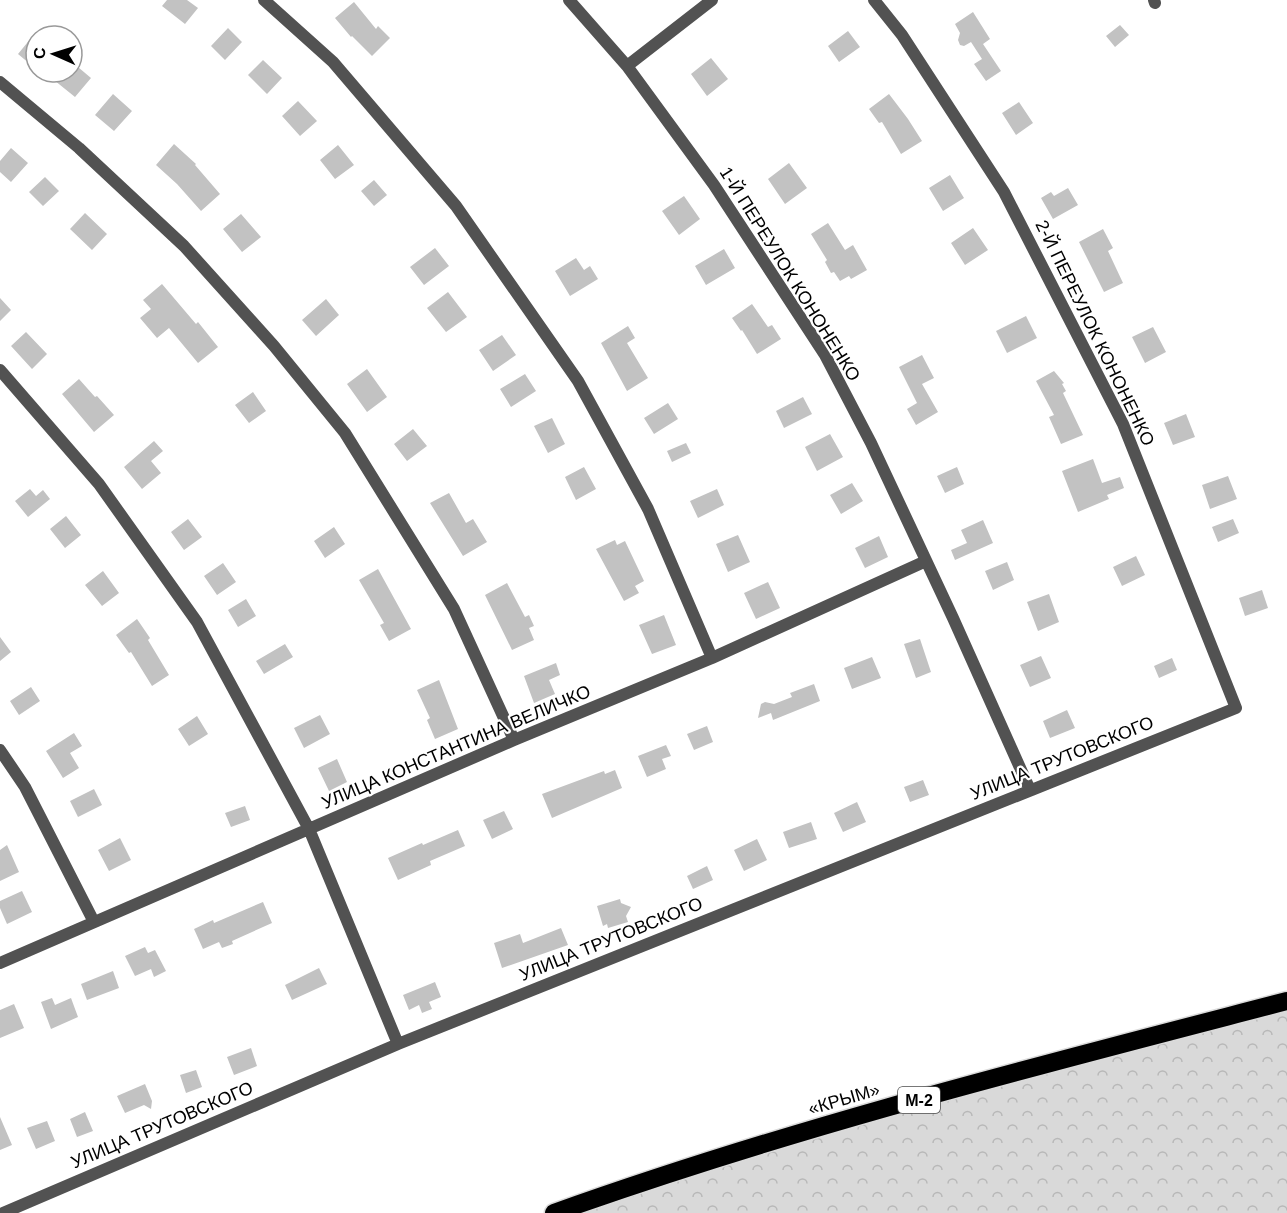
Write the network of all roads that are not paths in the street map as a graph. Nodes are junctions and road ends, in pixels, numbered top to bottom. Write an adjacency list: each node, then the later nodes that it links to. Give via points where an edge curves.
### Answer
1 (264, 0): 9 (street, via 333,62 456,206 578,381 648,509)
2 (569, 0): 5 (street, 1-Й ПЕРЕУЛОК КОНОНЕНКО)
3 (712, 0): 5 (street)
4 (874, 0): 10 (street, 2-Й ПЕРЕУЛОК КОНОНЕНКО, via 902,35 1004,192 1118,413)
5 (627, 66): 8 (street, 1-Й ПЕРЕУЛОК КОНОНЕНКО, via 714,185 825,355)
6 (0, 82): 11 (street, via 79,148 184,246 345,433 454,609)
7 (0, 370): 14 (street, via 99,484 197,622)
8 (926, 561): 9 (street, УЛИЦА КОНСТАНТИНА ВЕЛИЧКО); 13 (street, 1-Й ПЕРЕУЛОК КОНОНЕНКО)
9 (712, 658): 11 (street, УЛИЦА КОНСТАНТИНА ВЕЛИЧКО)
10 (1236, 708): 13 (street, УЛИЦА ТРУТОВСКОГО)
11 (514, 740): 14 (street, УЛИЦА КОНСТАНТИНА ВЕЛИЧКО)
12 (0, 750): 15 (street, via 25,787)
13 (1030, 790): 18 (street, УЛИЦА ТРУТОВСКОГО)
14 (309, 829): 15 (street, УЛИЦА КОНСТАНТИНА ВЕЛИЧКО); 18 (street)
15 (94, 922): 16 (street, УЛИЦА КОНСТАНТИНА ВЕЛИЧКО)
16 (0, 963)
17 (1287, 1001): 20 (highway, «КРЫМ» / М-2, via 780,1139)
18 (398, 1044): 19 (street, УЛИЦА ТРУТОВСКОГО)
19 (3, 1213)
20 (554, 1213)

